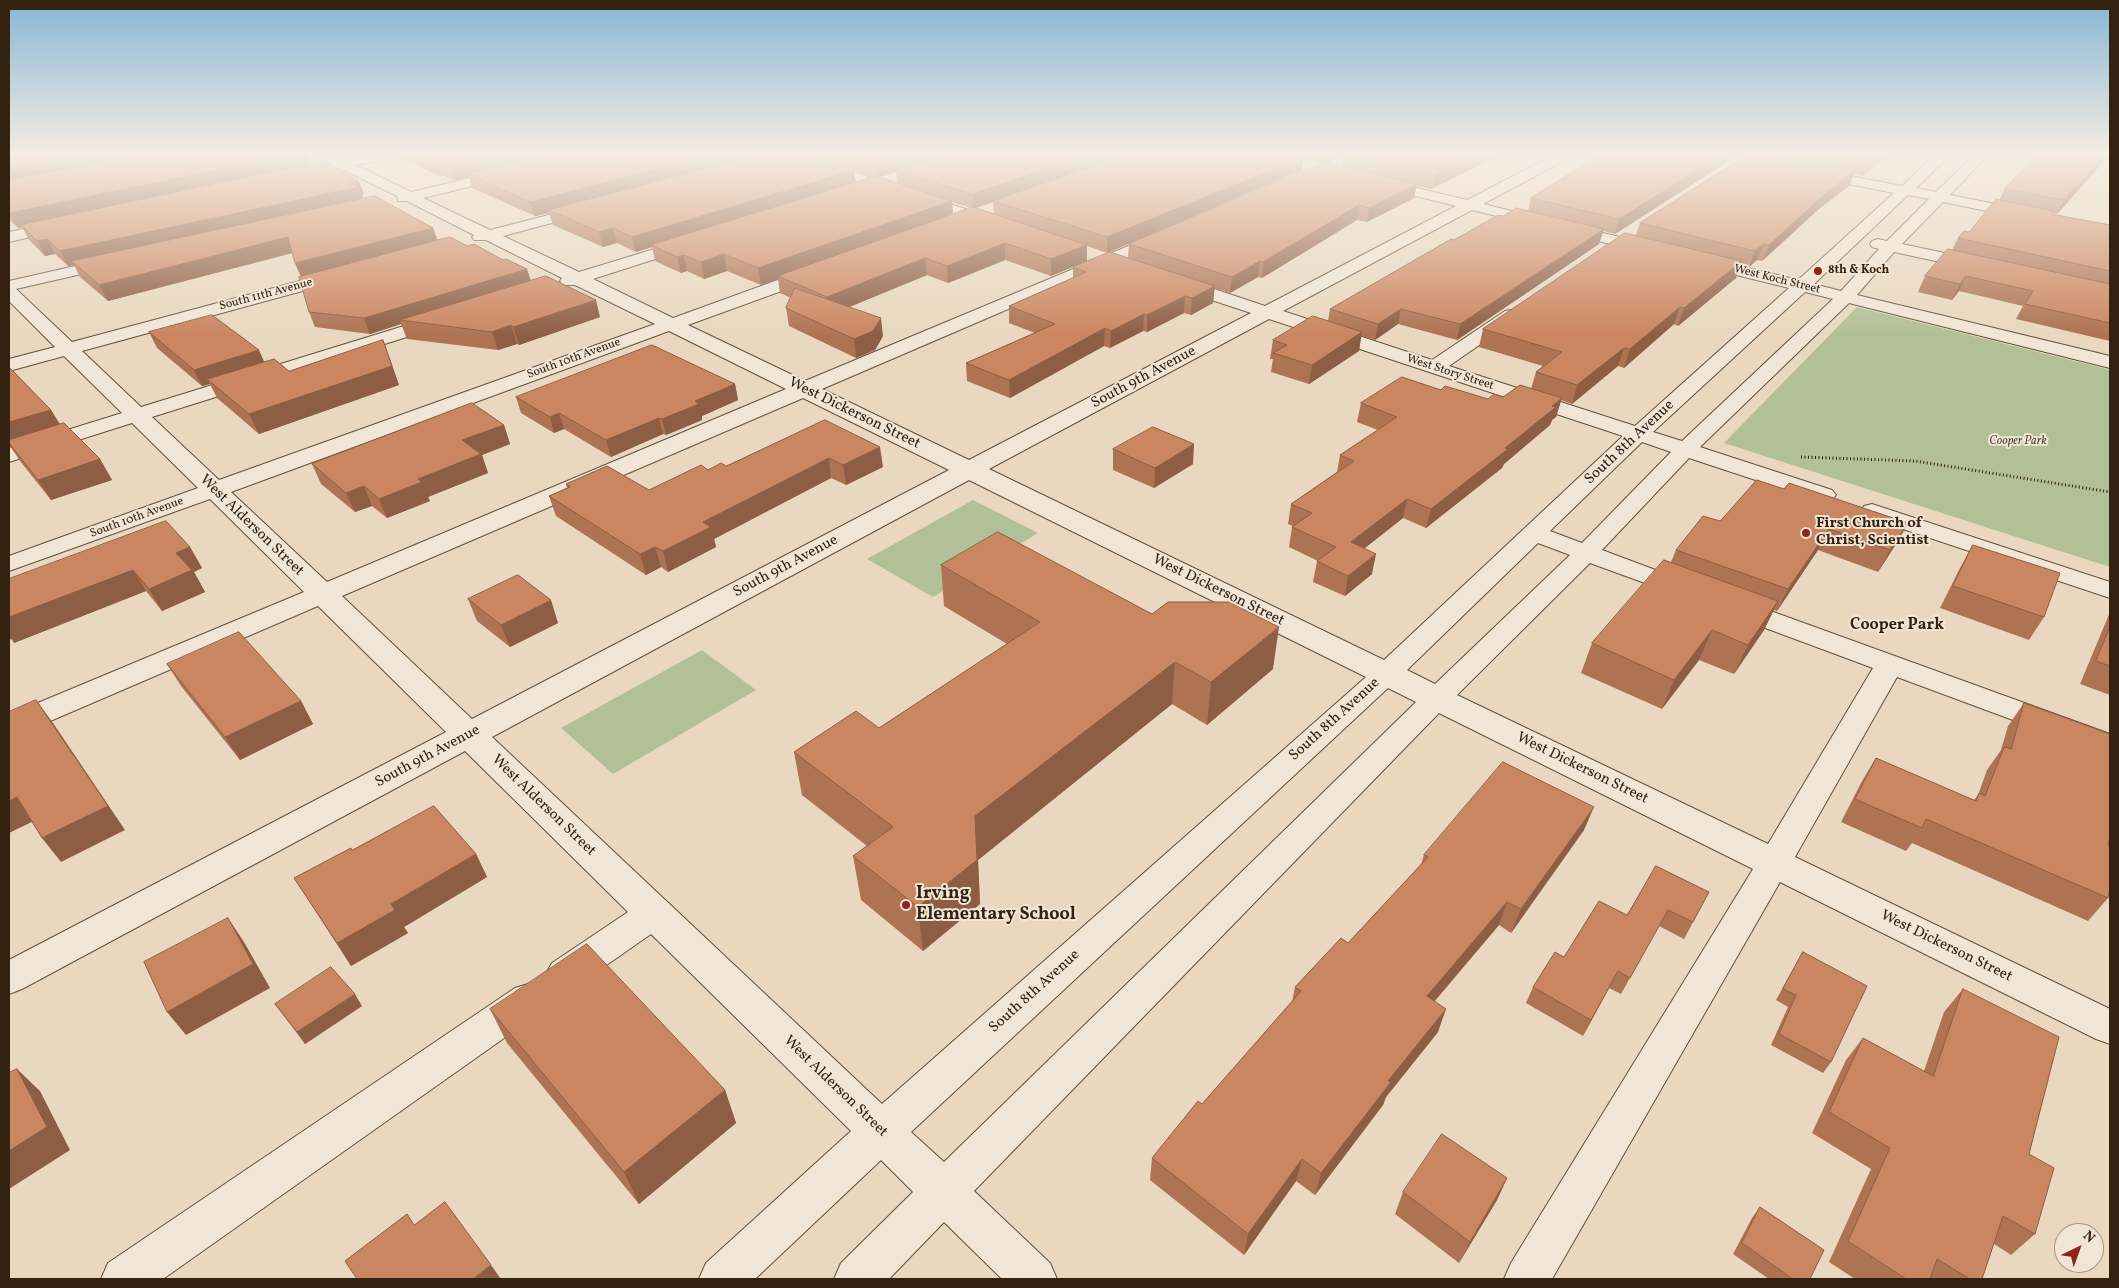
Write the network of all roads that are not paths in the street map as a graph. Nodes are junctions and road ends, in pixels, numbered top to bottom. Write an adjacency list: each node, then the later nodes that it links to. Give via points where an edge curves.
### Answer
1 (435, 216): 17 (street, West Dickerson Street)
2 (559, 216): 17 (street)
3 (972, 216): 11 (street); 12 (street)
4 (1447, 216): 39 (street, South 9th Avenue)
5 (1514, 216): 19 (street)
6 (1877, 216): 18 (street, South 8th Avenue)
7 (1920, 216): 20 (street)
8 (2035, 216): 9 (street)
9 (2044, 218)
10 (76, 223): 15 (street)
11 (945, 226)
12 (1018, 230)
13 (1180, 230): 26 (street)
14 (1634, 231): 19 (street)
15 (9, 237)
16 (708, 237): 31 (street)
17 (479, 238): 31 (street, West Dickerson Street)
18 (1852, 238): 20 (street); 34 (street, South 8th Avenue)
19 (1618, 241): 22 (street); 23 (street)
20 (1891, 246): 29 (street); 37 (street)
21 (1082, 252): 26 (street)
22 (1602, 252)
23 (1666, 253)
24 (133, 258): 33 (street)
25 (1686, 258): 34 (street, West Koch Street)
26 (1109, 260): 28 (street); 46 (street)
27 (835, 265): 41 (street, South 10th Avenue)
28 (1137, 270)
29 (1997, 270)
30 (356, 271): 42 (street, South 11th Avenue)
31 (576, 278): 35 (street); 41 (street, West Dickerson Street)
32 (1165, 279): 39 (street, West Story Street)
33 (9, 286)
34 (1802, 286): 37 (street, West Koch Street); 48 (street, South 8th Avenue)
35 (548, 287)
36 (9, 292): 42 (street, West Alderson Street)
37 (1845, 297): 43 (street, West Koch Street); 49 (street)
38 (1522, 307): 45 (street)
39 (1267, 312): 45 (street, West Story Street); 51 (street, South 9th Avenue)
40 (455, 316): 47 (street)
41 (670, 324): 46 (street, West Dickerson Street); 52 (street, South 10th Avenue)
42 (68, 349): 44 (street, South 11th Avenue); 47 (street, West Alderson Street)
43 (2110, 362)
44 (9, 365)
45 (1434, 367): 48 (street, West Story Street)
46 (804, 389): 51 (street, West Dickerson Street); 57 (street)
47 (136, 415): 50 (street); 52 (street, West Alderson Street)
48 (1638, 434): 49 (street, West Story Street); 53 (street, South 8th Avenue)
49 (1685, 450): 54 (street); 56 (street, West Story Street)
50 (9, 455)
51 (969, 470): 59 (street, West Dickerson Street); 62 (street, South 9th Avenue)
52 (215, 491): 55 (street, South 10th Avenue); 57 (street, West Alderson Street)
53 (1533, 533): 54 (street); 59 (street, South 8th Avenue)
54 (1586, 553): 58 (street); 60 (street)
55 (9, 564)
56 (2110, 590)
57 (321, 593): 61 (street); 62 (street, West Alderson Street)
58 (1890, 664): 63 (street); 64 (street)
59 (1386, 674): 60 (street, West Dickerson Street); 68 (street, South 8th Avenue)
60 (1437, 698): 64 (street, West Dickerson Street); 69 (street)
61 (9, 727)
62 (470, 736): 65 (street, West Alderson Street); 66 (street, South 9th Avenue)
63 (2110, 745)
64 (1774, 863): 67 (street, West Dickerson Street); 74 (street)
65 (654, 913): 68 (street, West Alderson Street); 70 (street)
66 (9, 978)
67 (2110, 1027)
68 (881, 1132): 69 (street, West Alderson Street); 71 (street, South 8th Avenue)
69 (943, 1191): 72 (street); 73 (street, West Alderson Street)
70 (124, 1279)
71 (722, 1279)
72 (857, 1279)
73 (1034, 1279)
74 (1526, 1279)

